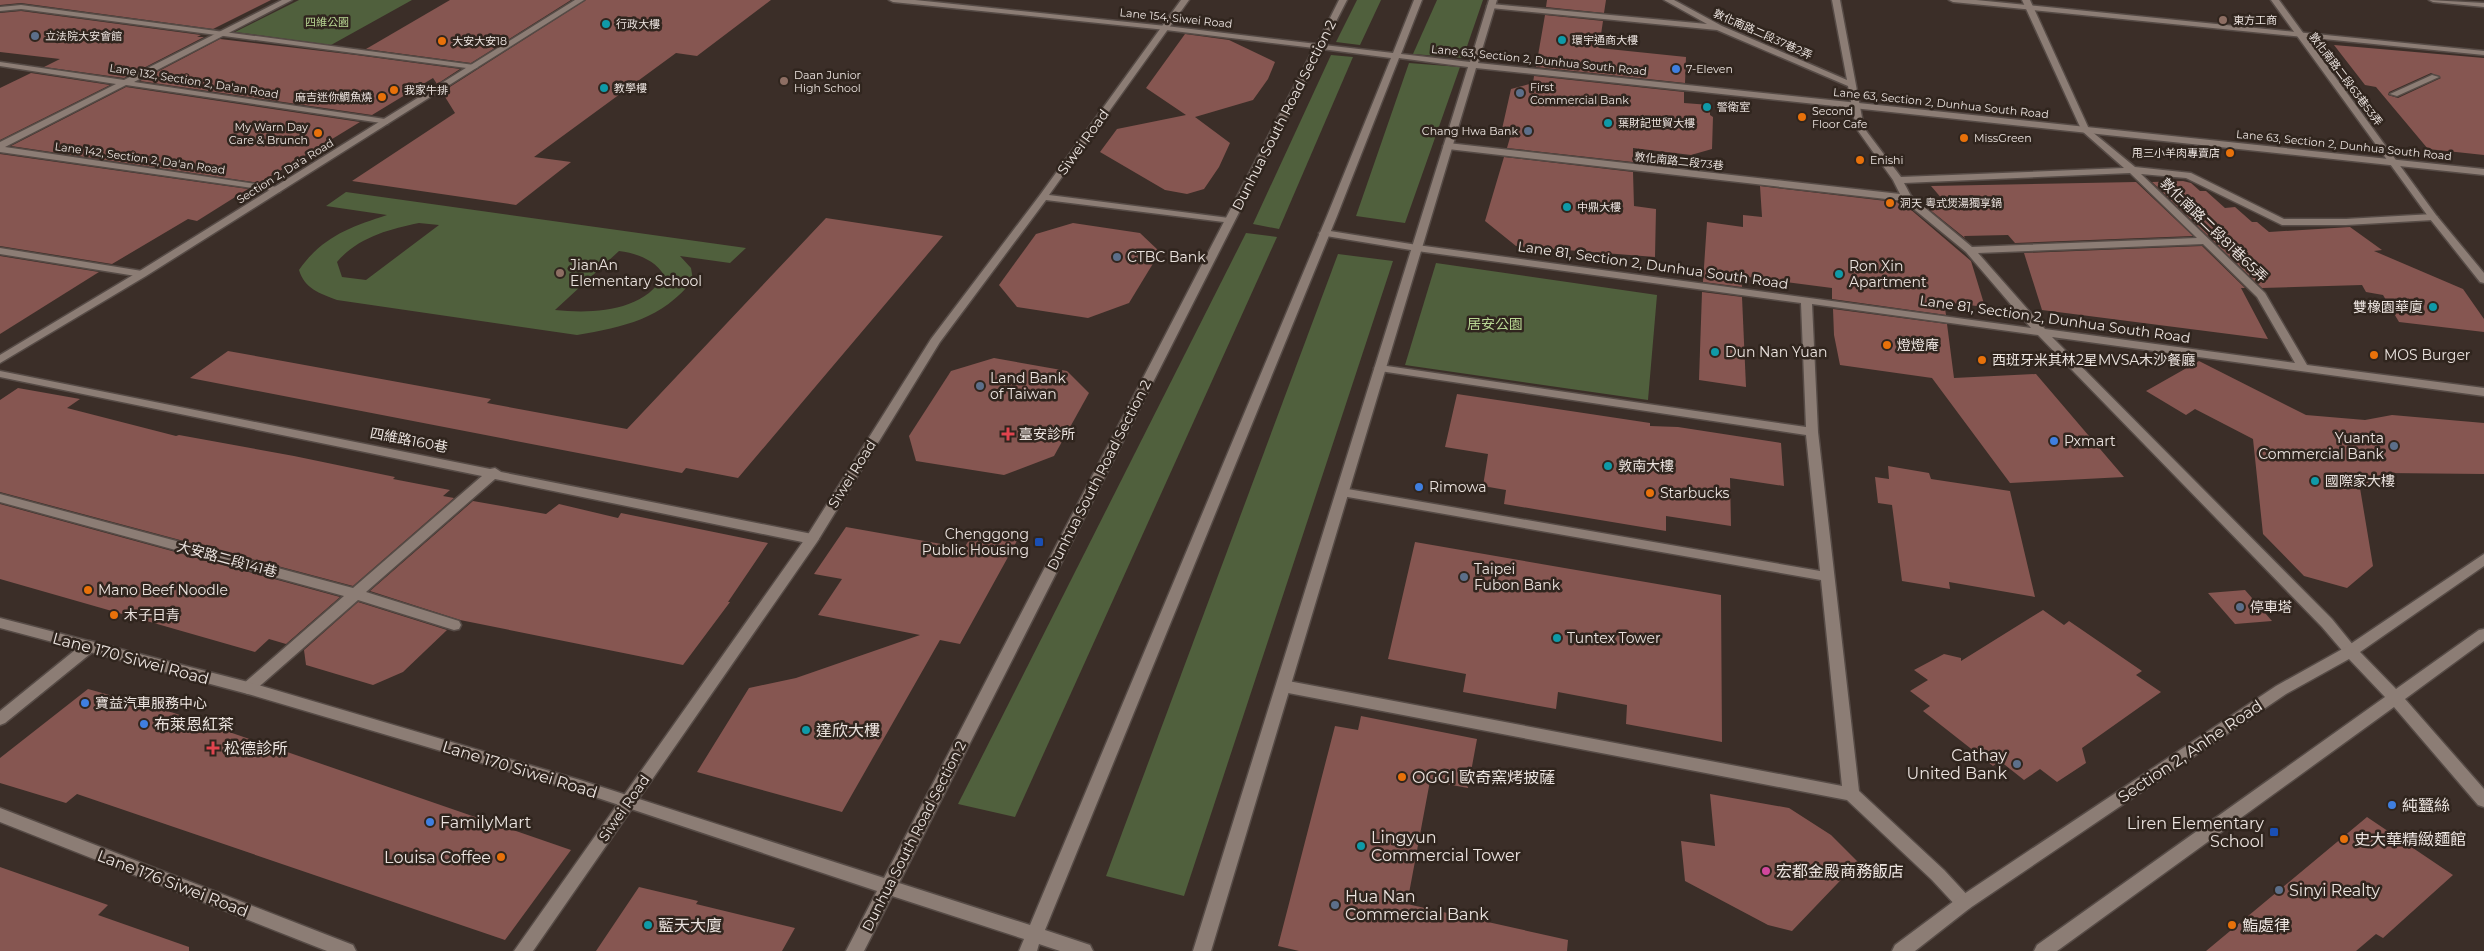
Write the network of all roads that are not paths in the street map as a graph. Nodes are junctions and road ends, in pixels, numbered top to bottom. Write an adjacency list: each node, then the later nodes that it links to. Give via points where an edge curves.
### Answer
1 (288, 0): 18 (street)
2 (580, 0): 25 (street, Section 2, Da'a Road)
3 (893, 0): 16 (street, Lane 154, Siwei Road)
4 (1185, 0): 16 (street, Siwei Road)
5 (1342, 0): 20 (street, Dunhua South Road Section 2)
6 (1418, 0): 22 (street)
7 (1668, 0): 17 (street, 敦化南路二段37巷2弄)
8 (1836, 0): 28 (street)
9 (1953, 0): 13 (street)
10 (2276, 0): 19 (street, 敦化南路二段63巷53弄)
11 (2433, 0): 14 (street)
12 (1492, 3): 17 (street); 24 (street)
13 (2028, 3): 19 (street); 32 (street)
14 (2484, 5)
15 (0, 9): 18 (street, via 21,7)
16 (1166, 28): 20 (street, Lane 154, Siwei Road); 40 (street, Siwei Road)
17 (1720, 28): 28 (street, 敦化南路二段37巷2弄)
18 (219, 34): 25 (street); 27 (street)
19 (2298, 34): 21 (street); 35 (street, 敦化南路二段63巷53弄)
20 (1319, 46): 22 (street, Lane 154, Siwei Road); 43 (street, Dunhua South Road Section 2)
21 (2484, 53)
22 (1397, 56): 24 (street, Lane 63, Section 2, Dunhua South Road); 44 (street)
23 (0, 64): 27 (street, Lane 132, Section 2, Da'an Road)
24 (1473, 65): 30 (street, Lane 63, Section 2, Dunhua South Road); 33 (street)
25 (474, 67): 31 (street, Section 2, Da'a Road)
26 (2435, 77): 29 (street)
27 (126, 82): 31 (street, Lane 132, Section 2, Da'an Road); 34 (street)
28 (1852, 85): 30 (street)
29 (2394, 94)
30 (1855, 105): 32 (street, Lane 63, Section 2, Dunhua South Road); 38 (street, via 1860,128)
31 (385, 122): 39 (street, Section 2, Da'a Road)
32 (2086, 129): 35 (street, Lane 63, Section 2, Dunhua South Road); 36 (street, 敦化南路二段81巷65弄)
33 (1448, 146): 41 (street, 敦化南路二段73巷); 46 (street)
34 (0, 147): 39 (street, Lane 142, Section 2, Da'an Road)
35 (2394, 162): 37 (street, Lane 63, Section 2, Dunhua South Road); 42 (street, 敦化南路二段63巷53弄)
36 (2132, 170): 38 (street); 42 (street, via 2188,175 2282,222); 45 (street, 敦化南路二段81巷65弄)
37 (2484, 172)
38 (1898, 180): 41 (street)
39 (277, 190): 49 (street, Section 2, Da'a Road)
40 (1044, 197): 43 (street); 62 (street, Siwei Road, via 935,341)
41 (1907, 198): 47 (street)
42 (2434, 217): 50 (street, 敦化南路二段63巷53弄)
43 (1229, 221): 79 (street, Dunhua South Road Section 2)
44 (1324, 233): 46 (street, Lane 81, Section 2, Dunhua South Road); 81 (street)
45 (2205, 241): 47 (street); 54 (street, 敦化南路二段81巷65弄, via 2261,296)
46 (1417, 248): 51 (street, Lane 81, Section 2, Dunhua South Road); 55 (street)
47 (1970, 250): 52 (street)
48 (0, 251): 49 (street)
49 (142, 274): 53 (street, Section 2, Da'a Road)
50 (2484, 280)
51 (1806, 301): 52 (street, Lane 81, Section 2, Dunhua South Road); 58 (street)
52 (2041, 332): 54 (street, Lane 81, Section 2, Dunhua South Road); 70 (street)
53 (0, 360)
54 (2303, 367): 57 (street, Lane 81, Section 2, Dunhua South Road)
55 (1380, 368): 58 (street); 60 (street)
56 (0, 374): 59 (street, 四維路160巷)
57 (2484, 392)
58 (1812, 432): 64 (street)
59 (495, 472): 62 (street, 四維路160巷); 65 (street)
60 (1342, 492): 64 (street); 71 (street)
61 (0, 498): 65 (street, 大安路二段141巷)
62 (812, 539): 77 (street, Siwei Road)
63 (2484, 559): 70 (street, Section 2, Anhe Road)
64 (1829, 577): 75 (street)
65 (355, 594): 67 (street, 大安路二段141巷); 72 (street)
66 (0, 623): 69 (street, Lane 170 Siwei Road)
67 (454, 625)
68 (2484, 634): 73 (street)
69 (90, 646): 72 (street, Lane 170 Siwei Road); 74 (street)
70 (2351, 651): 73 (street); 80 (street, Section 2, Anhe Road, via 2280,690)
71 (1283, 686): 75 (street); 87 (street)
72 (248, 688): 77 (street, Lane 170 Siwei Road)
73 (2394, 697): 76 (street); 89 (street)
74 (0, 719)
75 (1851, 794): 80 (street)
76 (2484, 800)
77 (628, 802): 79 (street, Lane 170 Siwei Road); 83 (street, Siwei Road)
78 (0, 815): 82 (street, Lane 176 Siwei Road)
79 (887, 888): 81 (street, Lane 170 Siwei Road); 84 (street, Dunhua South Road Section 2)
80 (1964, 903): 88 (street, Section 2, Anhe Road)
81 (1035, 935): 85 (street); 86 (street, Lane 170 Siwei Road)
82 (347, 951)
83 (523, 951)
84 (855, 951)
85 (1028, 951)
86 (1084, 951)
87 (1202, 951)
88 (1901, 951)
89 (2043, 951)

